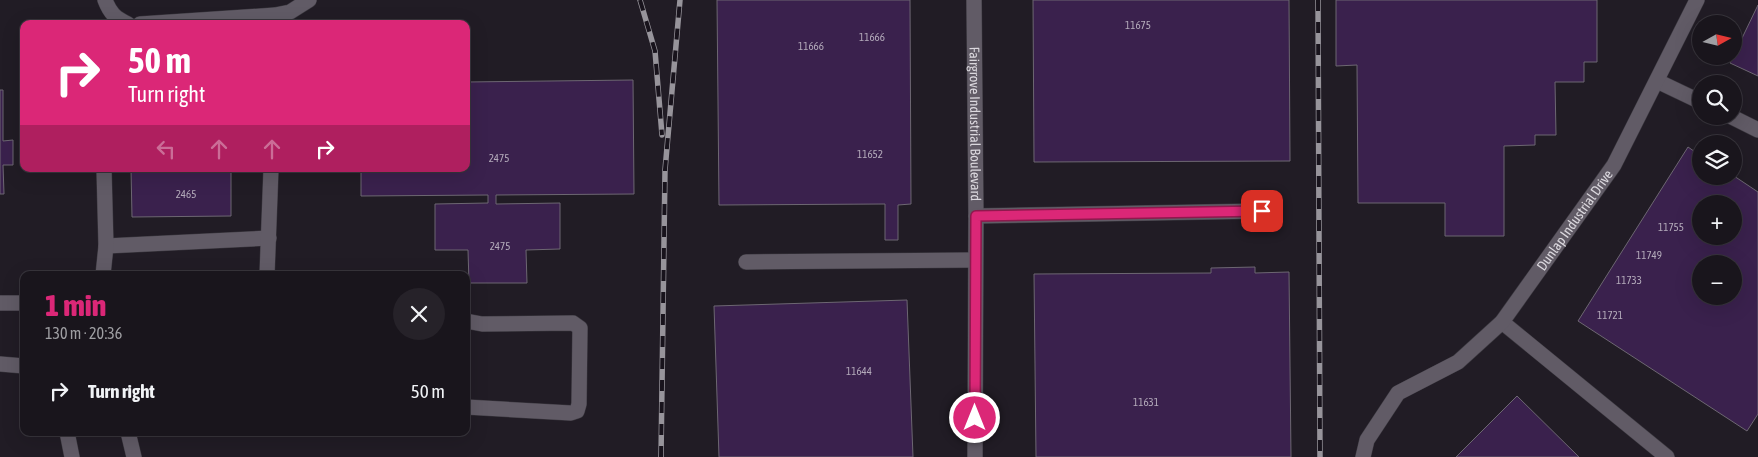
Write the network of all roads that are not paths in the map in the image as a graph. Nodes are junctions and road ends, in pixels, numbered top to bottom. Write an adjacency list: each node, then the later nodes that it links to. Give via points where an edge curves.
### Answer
1 (105, 0): 5 (street, via 109,11)
2 (309, 0): 6 (street, via 290,12 275,15)
3 (974, 0): 14 (street, Fairgrove Industrial Boulevard)
4 (1698, 0): 7 (street, Dunlap Industrial Drive)
5 (120, 20)
6 (200, 20)
7 (1657, 81): 8 (street); 24 (street, Dunlap Industrial Drive, via 1614,164)
8 (1692, 98)
9 (1742, 122): 10 (street)
10 (1758, 130)
11 (104, 172): 16 (street)
12 (271, 172): 15 (street)
13 (1262, 211): 14 (street)
14 (976, 216): 17 (street, Fairgrove Industrial Boulevard)
15 (268, 238): 16 (street); 20 (street)
16 (106, 246): 19 (street)
17 (974, 260): 18 (street); 32 (street, Fairgrove Industrial Boulevard)
18 (746, 262)
19 (103, 271)
20 (267, 271)
21 (0, 303): 22 (street)
22 (20, 303)
23 (470, 322): 27 (street, via 572,323 580,328 577,411)
24 (1502, 322): 33 (street, Dunlap Industrial Drive, via 1458,362 1398,393 1367,440); 34 (street)
25 (0, 364): 26 (street)
26 (20, 366)
27 (470, 408)
28 (68, 436): 30 (street)
29 (129, 436): 31 (street)
30 (72, 457)
31 (134, 457)
32 (975, 457)
33 (1363, 457)
34 (1667, 457)

